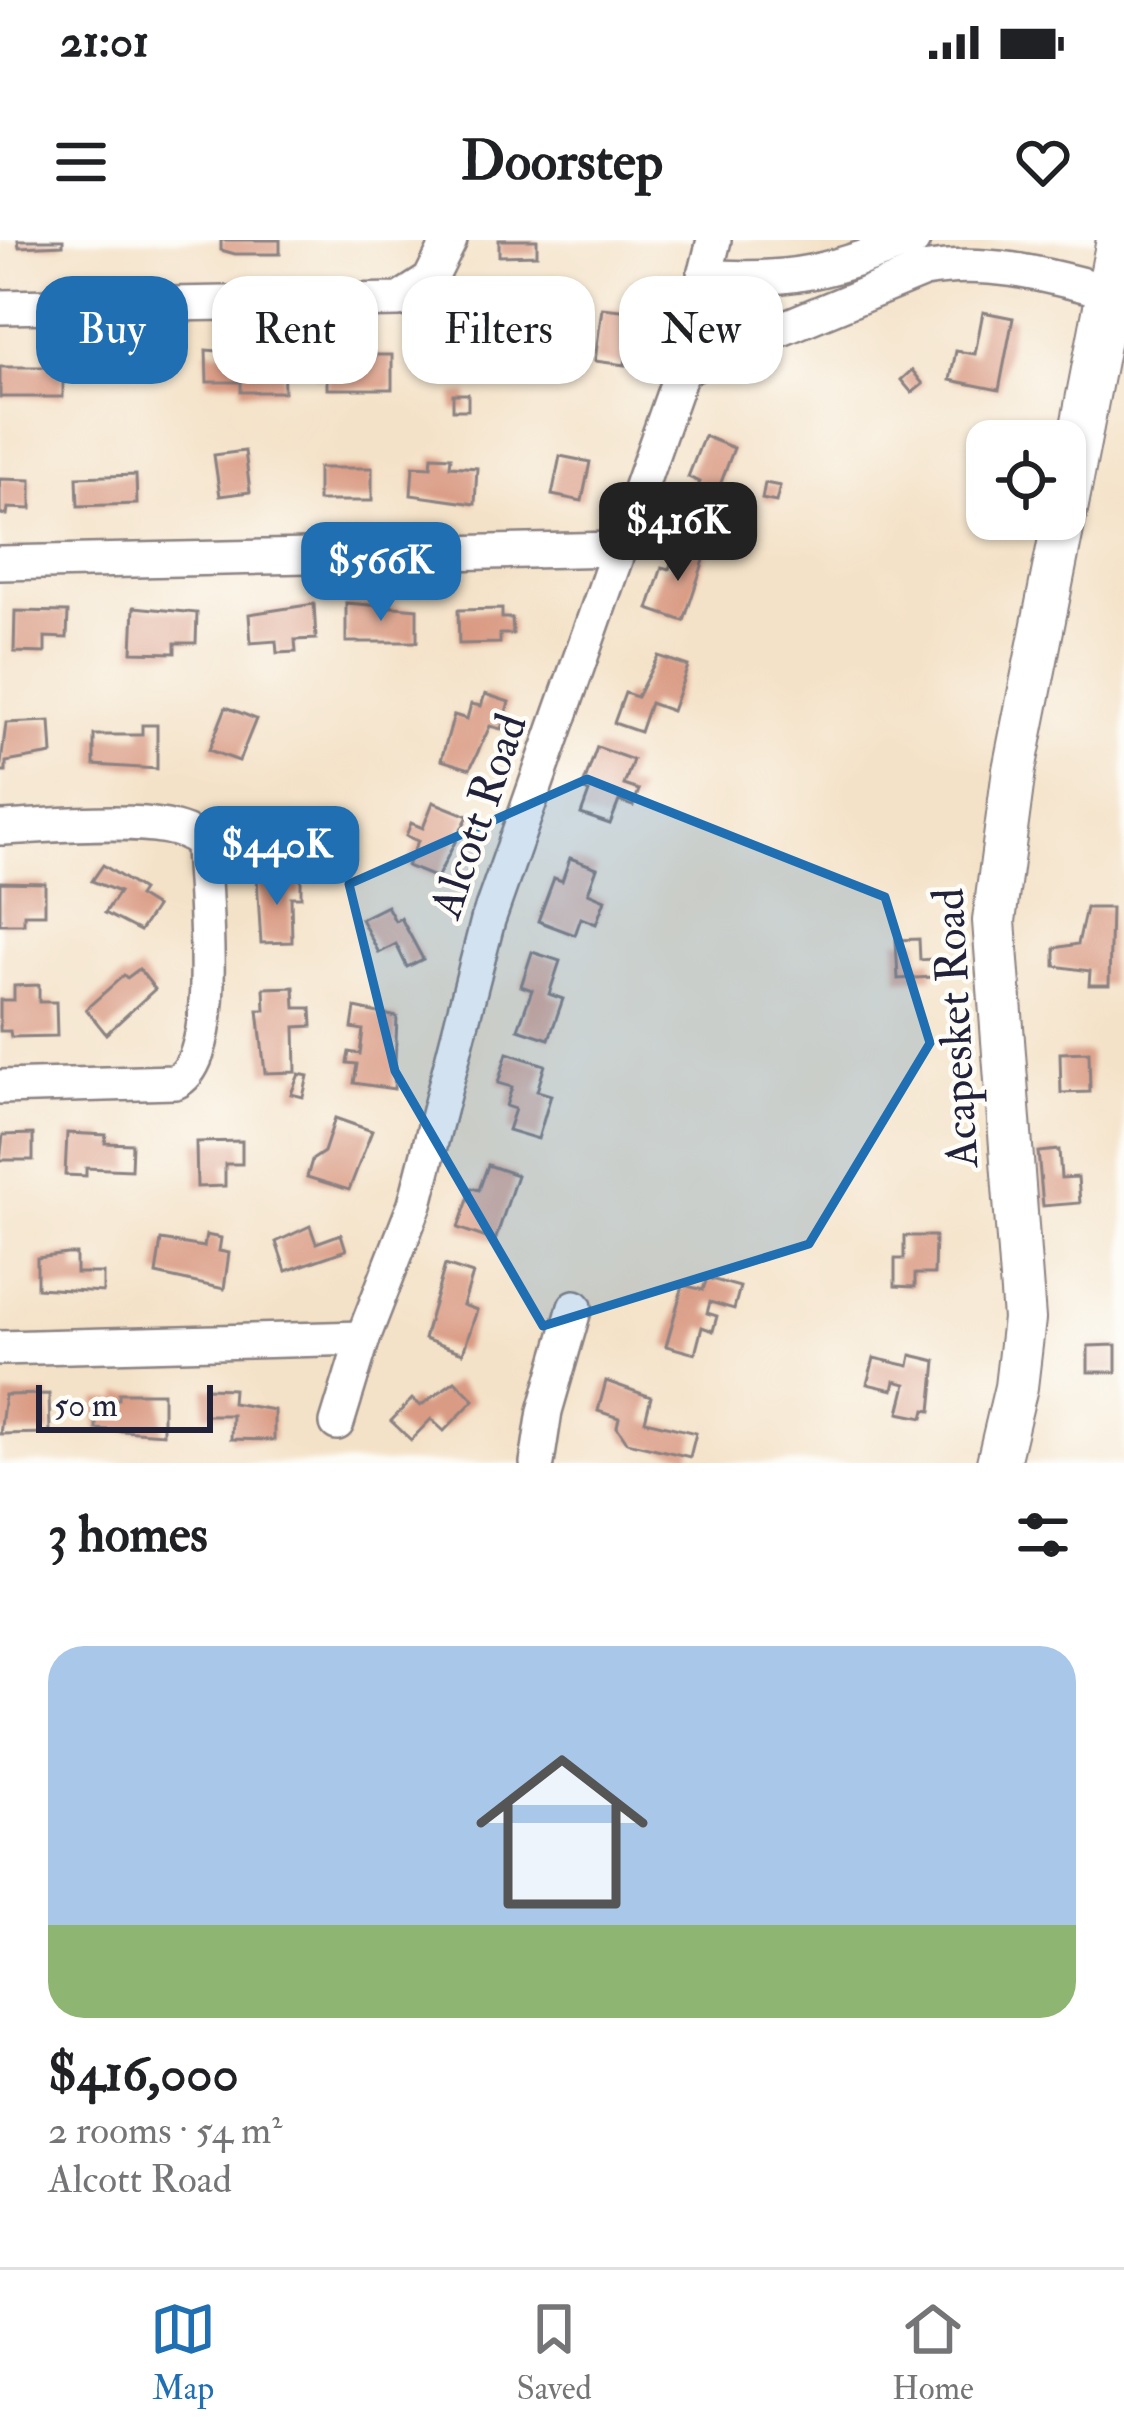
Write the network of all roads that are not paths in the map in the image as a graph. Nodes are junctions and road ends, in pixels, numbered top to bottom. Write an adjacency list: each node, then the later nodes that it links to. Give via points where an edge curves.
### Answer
1 (449, 240): 8 (street, via 430,280 399,300)
2 (714, 240): 5 (street, Alcott Road)
3 (913, 240): 6 (street)
4 (1118, 240): 7 (main road, Acapesket Road)
5 (704, 276)
6 (783, 278)
7 (1112, 292): 9 (street, via 955,264); 11 (main road, Acapesket Road)
8 (0, 307)
9 (783, 328)
10 (677, 384): 13 (street, Alcott Road)
11 (1085, 420)
12 (1060, 540): 22 (main road, Acapesket Road, via 1013,770 994,921 1024,1319)
13 (616, 549): 14 (street); 18 (street, Alcott Road, via 488,920 415,1204)
14 (0, 563)
15 (0, 828): 16 (street, via 189,830 202,844 205,1039 196,1064 175,1082)
16 (0, 1087)
17 (575, 1307): 21 (street)
18 (363, 1338): 19 (street); 20 (street, Alcott Road)
19 (0, 1348)
20 (337, 1423)
21 (537, 1463)
22 (998, 1463)

